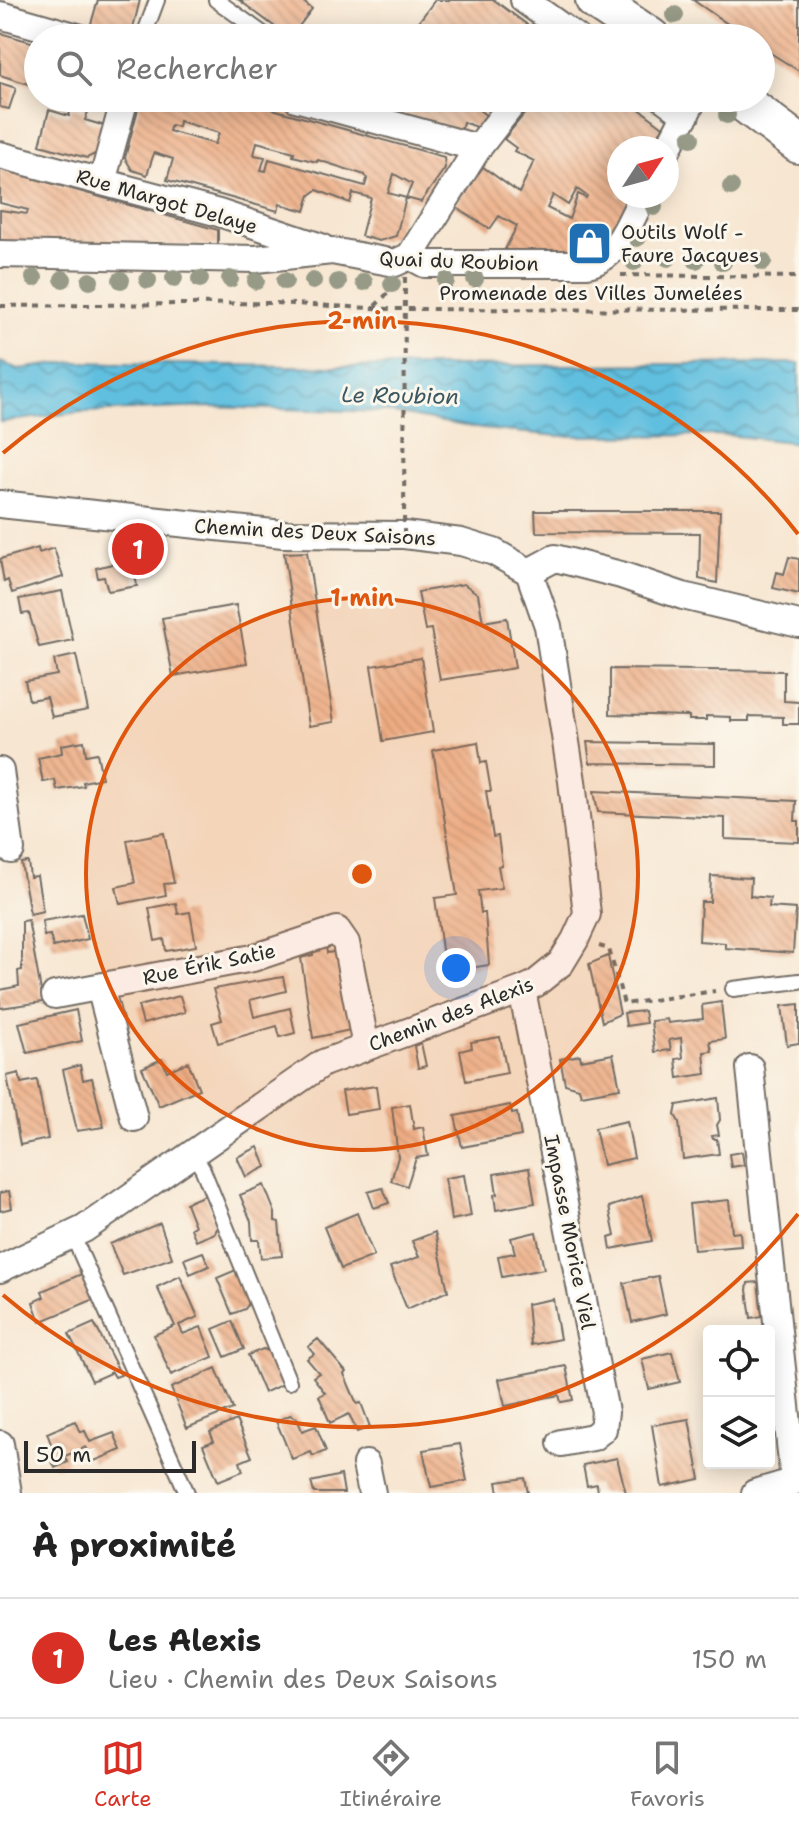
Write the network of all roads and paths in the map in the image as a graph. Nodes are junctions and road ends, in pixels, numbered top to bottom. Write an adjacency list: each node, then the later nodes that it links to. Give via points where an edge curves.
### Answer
1 (157, 0): 7 (lane)
2 (216, 0): 8 (lane)
3 (524, 0): 9 (street)
4 (595, 0): 10 (main road)
5 (0, 15): 6 (street)
6 (32, 24)
7 (148, 24)
8 (249, 24)
9 (554, 24)
10 (630, 24)
11 (121, 112): 20 (street)
12 (347, 112): 18 (street)
13 (506, 112): 18 (street)
14 (687, 112): 16 (street)
15 (757, 112): 17 (main road)
16 (674, 136)
17 (799, 144)
18 (478, 148): 24 (street)
19 (0, 155): 20 (street, Rue Margot Delaye)
20 (102, 182): 22 (street, Rue Margot Delaye)
21 (637, 208): 24 (street, Quai du Roubion, via 615,250 602,261)
22 (332, 251): 23 (street, Quai du Roubion, via 256,259); 24 (street, Quai du Roubion)
23 (0, 254)
24 (407, 267): 28 (path); 31 (path, bridge)
25 (608, 275): 26 (path)
26 (799, 277)
27 (0, 306): 28 (path, Promenade des Villes Jumelées)
28 (375, 306): 29 (path, Promenade des Villes Jumelées)
29 (799, 310)
30 (0, 504): 31 (street, Chemin des Deux Saisons, via 283,534)
31 (404, 535): 32 (street, Chemin des Deux Saisons, via 461,542 494,552)
32 (529, 572): 33 (street, via 555,558); 36 (street, Chemin des Alexis, via 548,626 572,781 587,914)
33 (799, 624)
34 (0, 771): 35 (street)
35 (11, 850)
36 (575, 940): 39 (path, via 609,949 624,1004); 40 (street, Chemin des Alexis, via 553,970)
37 (799, 981): 39 (lane)
38 (100, 987): 41 (street, Rue Érik Satie); 42 (street, Rue Érik Satie, via 253,958 337,930 346,943); 44 (street)
39 (733, 989)
40 (522, 990): 42 (street, Chemin des Alexis); 49 (street, Impasse Morice Viel, via 605,1412 603,1429 593,1437)
41 (55, 995)
42 (366, 1047): 45 (street, Chemin des Alexis, via 323,1063)
43 (750, 1068): 52 (street)
44 (134, 1118)
45 (193, 1153): 46 (street, Chemin des Alexis); 48 (lane)
46 (72, 1234): 47 (street, Chemin des Alexis); 54 (lane)
47 (0, 1269)
48 (289, 1382)
49 (561, 1443)
50 (0, 1444): 53 (street)
51 (366, 1464): 55 (street)
52 (797, 1480): 56 (street)
53 (8, 1493)
54 (187, 1493)
55 (372, 1493)
56 (755, 1493)

